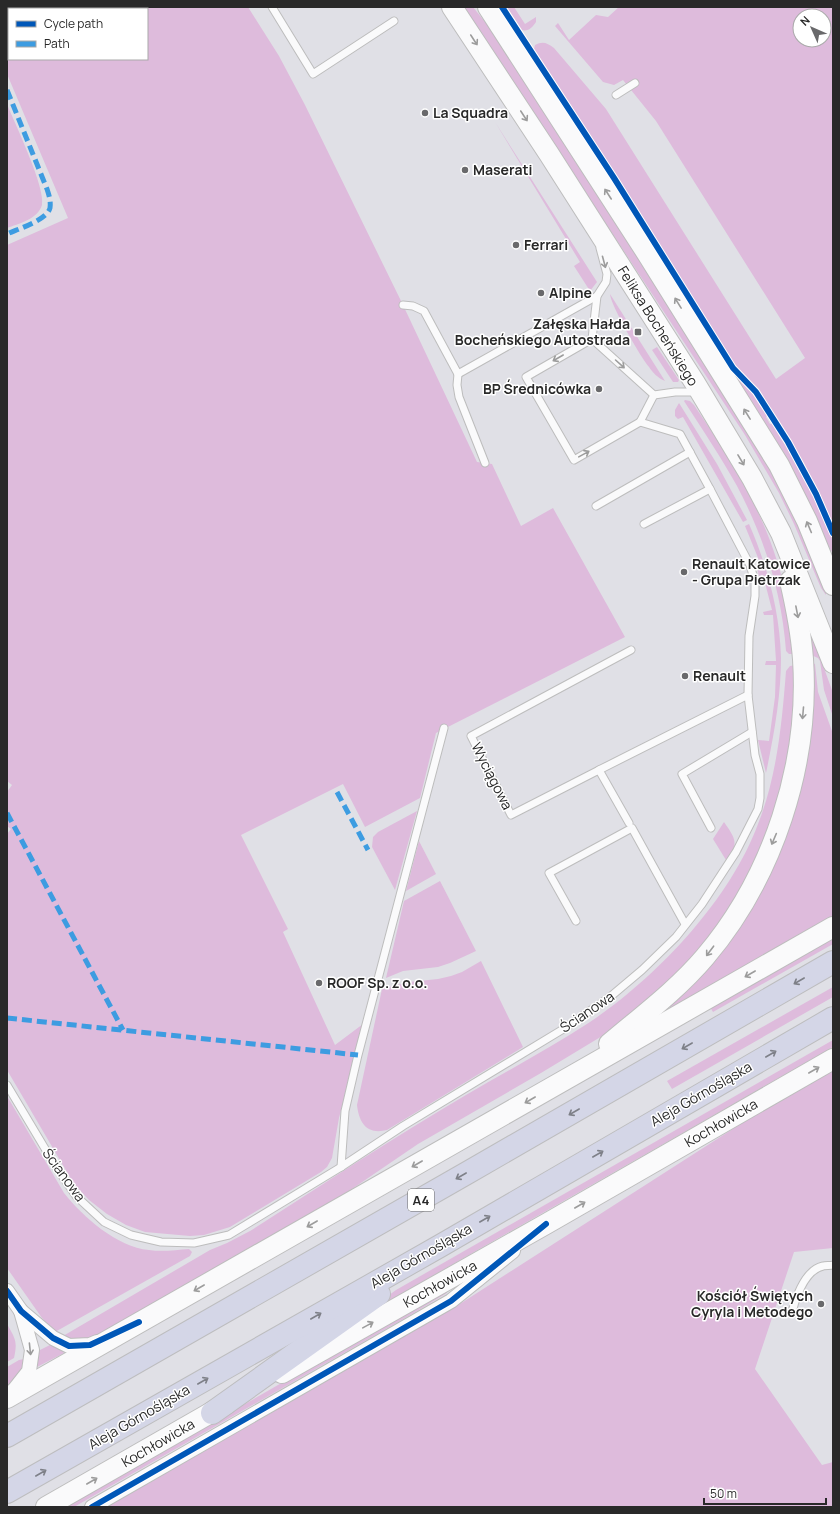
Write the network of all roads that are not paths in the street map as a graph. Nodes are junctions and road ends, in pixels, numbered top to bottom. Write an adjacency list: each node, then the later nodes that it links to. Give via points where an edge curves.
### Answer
1 (272, 7): 4 (lane, via 313,74)
2 (452, 7): 7 (main road, Feliksa Bocheńskiego, one-way to 7)
3 (488, 7): 21 (main road, Feliksa Bocheńskiego, one-way to 3, via 779,465 648,255)
4 (394, 21)
5 (635, 83): 6 (lane)
6 (616, 96)
7 (595, 226): 8 (lane, one-way to 8, via 607,274 606,282); 12 (main road, Feliksa Bocheńskiego)
8 (597, 296): 10 (lane); 11 (lane)
9 (403, 305): 11 (lane, via 414,306 424,311)
10 (592, 339): 13 (lane, one-way to 13); 14 (lane, one-way to 14, via 526,376 574,460)
11 (458, 374): 16 (lane, via 459,397)
12 (700, 392): 13 (lane); 20 (main road, Feliksa Bocheńskiego, one-way to 20, via 752,478)
13 (654, 395): 14 (lane)
14 (640, 422): 15 (lane, Ścianowa, via 680,434)
15 (690, 452): 17 (lane, Ścianowa); 18 (lane)
16 (485, 463)
17 (710, 489): 19 (lane); 26 (lane, Ścianowa, via 750,565 755,582 749,636)
18 (596, 506)
19 (644, 524)
20 (781, 533): 25 (main road, Feliksa Bocheńskiego); 38 (main road, one-way to 38, via 799,622 803,660 803,704 790,794 776,836 735,918 705,957 674,990)
21 (829, 567): 22 (main road, Feliksa Bocheńskiego)
22 (833, 585)
23 (833, 619): 25 (main road, via 827,632)
24 (631, 650): 29 (lane, Wyciągowa, via 471,736 511,815)
25 (830, 655)
26 (748, 695): 28 (lane, Ścianowa); 29 (lane)
27 (444, 728): 40 (lane, via 345,1111)
28 (752, 732): 31 (lane, via 682,774); 33 (lane, Ścianowa, via 760,774 758,809 736,852 702,904)
29 (599, 770): 30 (lane)
30 (629, 823)
31 (712, 828)
32 (576, 921): 33 (lane, via 550,873 632,828)
33 (685, 924): 40 (lane, Ścianowa, via 663,951 610,997 565,1028 403,1126)
34 (833, 927): 38 (main road, one-way to 38)
35 (833, 962): 50 (highway, A4, one-way to 50)
36 (833, 1018): 42 (highway, Aleja Górnośląska, one-way to 36)
37 (833, 1059): 41 (main road, Kochłowicka, one-way to 37)
38 (564, 1080): 47 (main road, one-way to 47)
39 (7, 1085): 40 (lane, Ścianowa, via 76,1196 104,1222 131,1235 161,1242 194,1242 229,1235)
40 (341, 1167)
41 (546, 1224): 49 (main road, Kochłowicka, one-way to 41); 53 (street, via 451,1301)
42 (440, 1246): 49 (highway, via 368,1302); 51 (highway, Aleja Górnośląska, one-way to 42)
43 (833, 1265): 46 (lane, via 822,1266 802,1284)
44 (7, 1291): 45 (street)
45 (21, 1311): 47 (street, via 53,1338 69,1346 90,1345); 48 (street, one-way to 48, via 32,1350 29,1371)
46 (792, 1312)
47 (140, 1322): 48 (main road)
48 (7, 1398)
49 (212, 1413): 52 (main road, Kochłowicka, one-way to 49)
50 (7, 1436)
51 (7, 1492)
52 (46, 1507)
53 (92, 1507)

